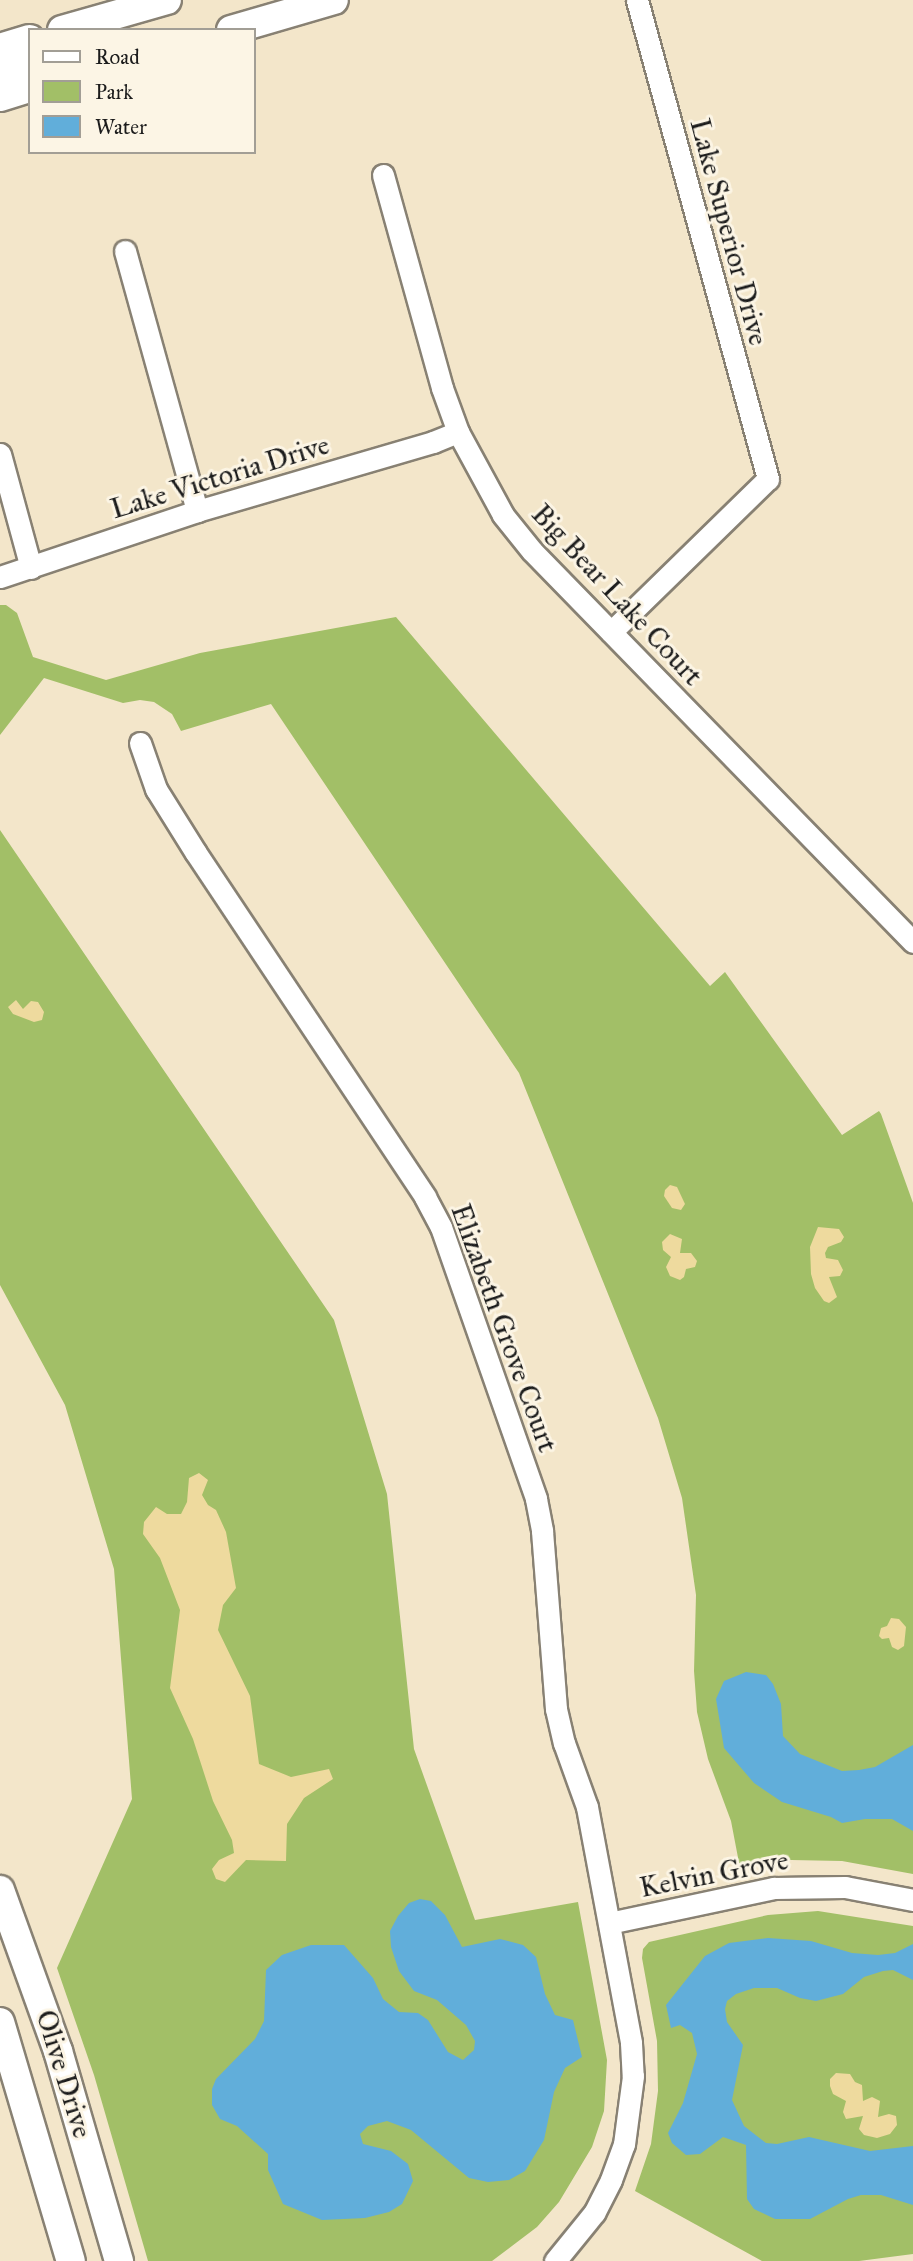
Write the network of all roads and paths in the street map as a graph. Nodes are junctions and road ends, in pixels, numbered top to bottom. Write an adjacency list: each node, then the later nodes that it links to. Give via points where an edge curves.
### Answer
1 (167, 0): 4 (main road)
2 (334, 0): 5 (main road)
3 (637, 0): 19 (street, Lake Superior Drive, via 768,479)
4 (88, 25)
5 (239, 28)
6 (28, 40): 7 (main road)
7 (0, 48)
8 (28, 63): 9 (main road)
9 (0, 71)
10 (28, 89): 11 (main road)
11 (0, 97)
12 (383, 175): 14 (street, Big Bear Lake Court)
13 (125, 251): 16 (street)
14 (458, 432): 16 (street, Lake Victoria Drive); 19 (street, Big Bear Lake Court, via 503,515)
15 (0, 454): 17 (street)
16 (197, 510): 17 (street, Lake Victoria Drive)
17 (31, 568): 18 (street, Lake Victoria Drive)
18 (0, 577)
19 (611, 632): 21 (street, Big Bear Lake Court)
20 (140, 743): 24 (street, Elizabeth Grove Court, via 156,789 441,1227 536,1499 556,1709 586,1807)
21 (913, 942)
22 (0, 1890): 27 (main road, Olive Drive, via 58,2050)
23 (913, 1900): 24 (street, Kelvin Grove, via 810,1885 774,1888)
24 (609, 1923): 28 (street, Elizabeth Grove Court, via 631,2043 631,2109 611,2180 594,2213)
25 (0, 2022): 26 (main road, Olive Drive)
26 (71, 2261)
27 (119, 2261)
28 (555, 2261)

